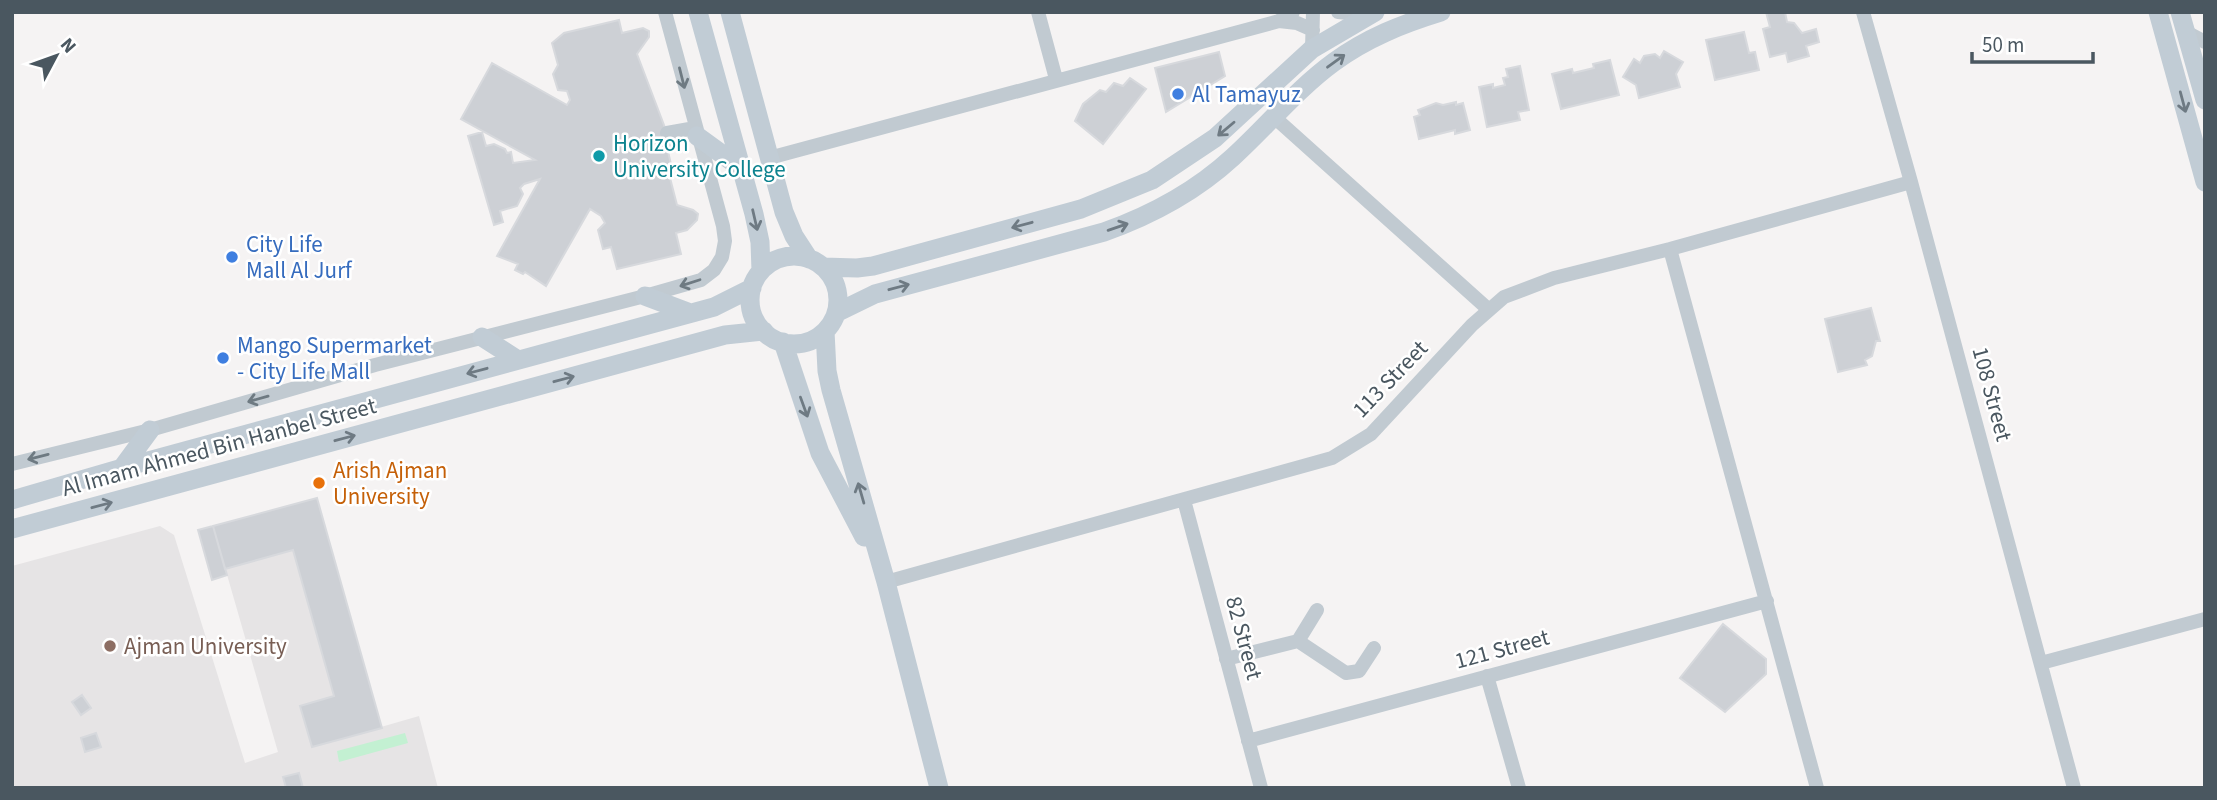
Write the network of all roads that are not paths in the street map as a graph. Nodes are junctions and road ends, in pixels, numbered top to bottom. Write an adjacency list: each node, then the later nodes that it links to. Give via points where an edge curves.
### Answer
1 (665, 12): 20 (street, one-way to 20)
2 (698, 12): 23 (street)
3 (730, 12): 22 (street)
4 (1038, 12): 17 (street)
5 (1293, 12): 13 (street)
6 (1313, 12): 15 (street)
7 (1338, 12): 12 (street)
8 (1441, 12): 19 (street, one-way to 8, via 1308,83 1363,43)
9 (1863, 12): 24 (street, 108 Street)
10 (2158, 12): 25 (street, one-way to 25)
11 (2180, 12): 14 (street)
12 (1372, 14): 15 (street)
13 (1279, 21): 15 (street, via 1297,23); 17 (street)
14 (2186, 32): 16 (street); 18 (street)
15 (1312, 39): 27 (street, one-way to 27, via 1215,138 1175,167 1129,191 1081,209 873,266)
16 (2205, 42)
17 (1056, 79): 22 (street)
18 (2205, 98)
19 (1274, 117): 30 (street); 32 (street, one-way to 19, via 875,294 1134,221 1190,192)
20 (696, 132): 21 (street); 23 (street); 29 (street, one-way to 29, via 723,226 722,257 701,280)
21 (667, 133)
22 (769, 158): 27 (street, via 788,224)
23 (741, 168): 28 (street, one-way to 28, via 757,228)
24 (1911, 181): 26 (street, 113 Street); 51 (street, 108 Street)
25 (2205, 182)
26 (1670, 249): 30 (street, 113 Street, via 1528,286); 45 (street)
27 (816, 263): 28 (street, via 799,256 778,259); 32 (street, via 833,281)
28 (757, 279): 31 (street, Al Imam Ahmed Bin Hanbel Street, via 724,303); 33 (street, via 752,311)
29 (645, 296): 31 (street); 35 (street)
30 (1488, 309): 42 (street, 113 Street, via 1388,418 1353,447 1310,466)
31 (690, 313): 37 (street, Al Imam Ahmed Bin Hanbel Street)
32 (836, 313): 34 (street)
33 (764, 331): 36 (street); 43 (street, Al Imam Ahmed Bin Hanbel Street, one-way to 33, via 725,335)
34 (825, 331): 36 (street, via 806,342); 44 (street, one-way to 34, via 831,390)
35 (482, 337): 37 (street); 38 (street, one-way to 38)
36 (783, 342): 44 (street, one-way to 44, via 820,453)
37 (518, 360): 40 (street, Al Imam Ahmed Bin Hanbel Street, one-way to 40)
38 (150, 430): 39 (street, one-way to 39); 40 (street)
39 (12, 464)
40 (122, 468): 41 (street, Al Imam Ahmed Bin Hanbel Street)
41 (12, 500)
42 (1184, 500): 44 (street, 113 Street); 50 (street, 82 Street)
43 (12, 529)
44 (886, 582): 54 (street)
45 (1768, 601): 52 (street, 121 Street); 57 (street)
46 (1317, 610): 48 (street)
47 (2205, 619): 51 (street)
48 (1298, 641): 49 (street, via 1346,673 1359,671); 50 (street)
49 (1374, 648)
50 (1226, 659): 53 (street, 82 Street)
51 (2041, 663): 58 (street, 108 Street)
52 (1487, 676): 53 (street, 121 Street); 56 (street)
53 (1248, 741): 55 (street, 82 Street)
54 (939, 788)
55 (1261, 788)
56 (1519, 788)
57 (1817, 788)
58 (2074, 788)

